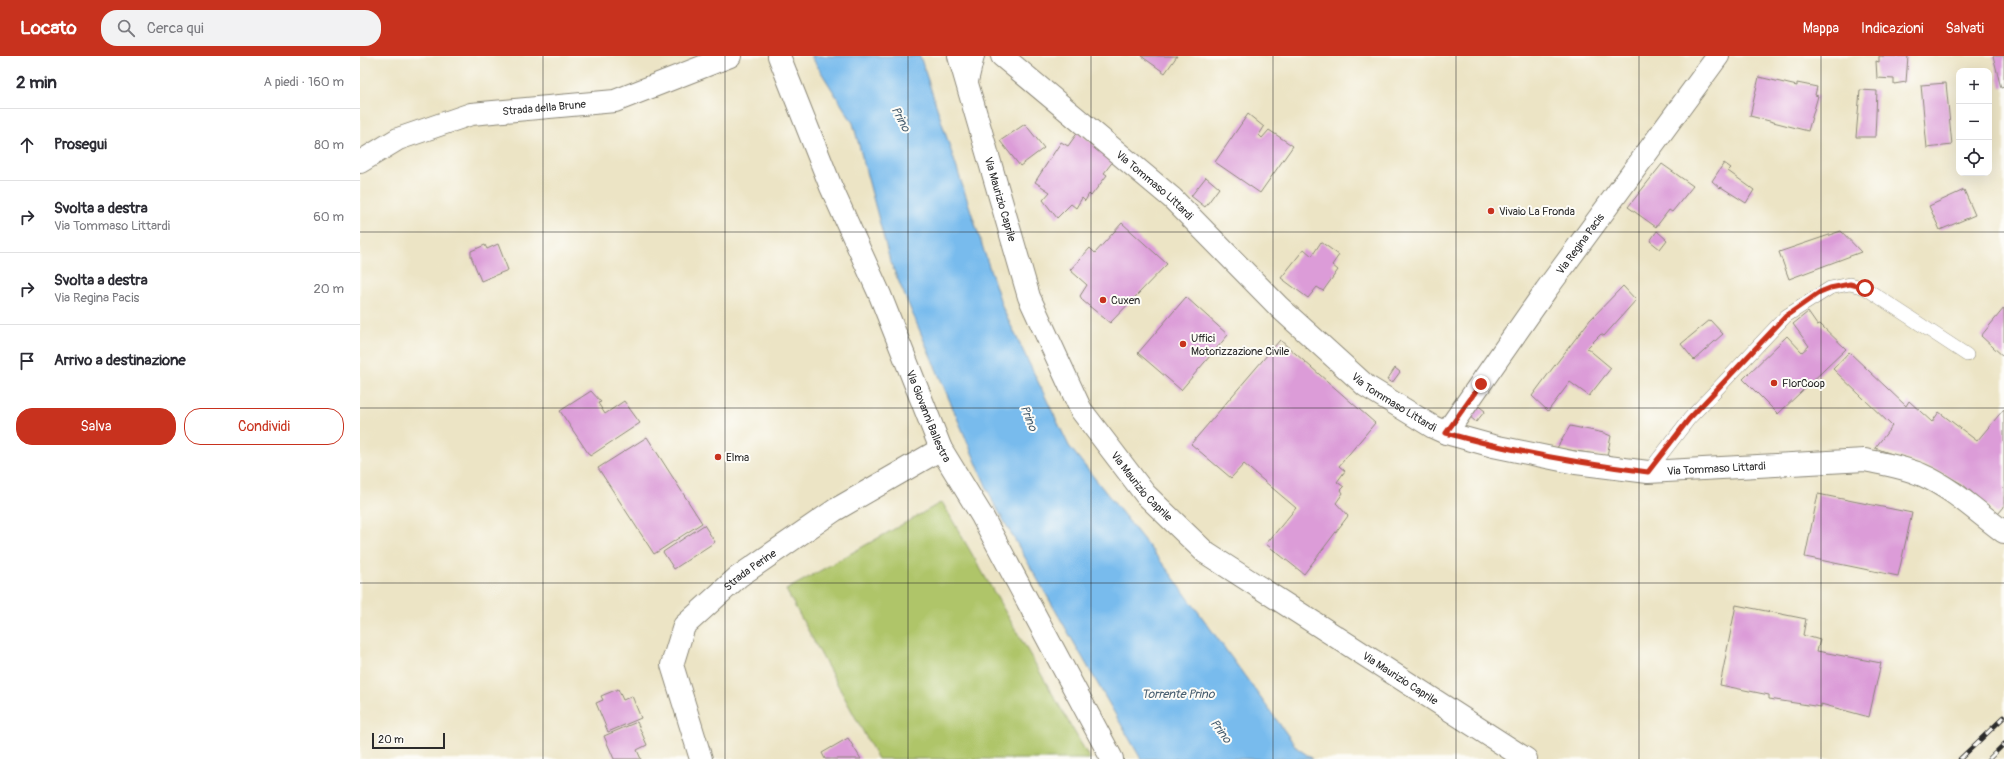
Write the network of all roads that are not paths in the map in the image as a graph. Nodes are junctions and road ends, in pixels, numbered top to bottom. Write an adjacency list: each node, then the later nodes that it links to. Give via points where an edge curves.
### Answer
1 (730, 56): 8 (street, Strada della Brune, via 615,101 471,114 398,139)
2 (779, 56): 11 (street, Via Giovanni Ballestra, via 831,187 880,295)
3 (959, 56): 7 (street, Via Maurizio Caprile)
4 (973, 56): 7 (street)
5 (1002, 56): 10 (street, Via Tommaso Littardi, via 1172,198 1279,307 1366,386)
6 (1718, 56): 10 (street, Via Regina Pacis, via 1546,290)
7 (967, 81): 16 (street, Via Maurizio Caprile, via 1029,297 1081,410 1145,494 1206,553)
8 (360, 162)
9 (1967, 355): 12 (lane, via 1865,288 1850,284 1830,288 1786,316 1689,419)
10 (1446, 433): 12 (street, Via Tommaso Littardi, via 1493,446 1576,463)
11 (941, 449): 14 (street, Strada Perine, via 828,515 738,577 684,626 672,665); 15 (street, Via Giovanni Ballestra, via 986,523)
12 (1648, 472): 13 (street, Via Tommaso Littardi, via 1865,460 1922,475 1952,493)
13 (2004, 532)
14 (701, 759)
15 (1112, 759)
16 (1526, 759)

